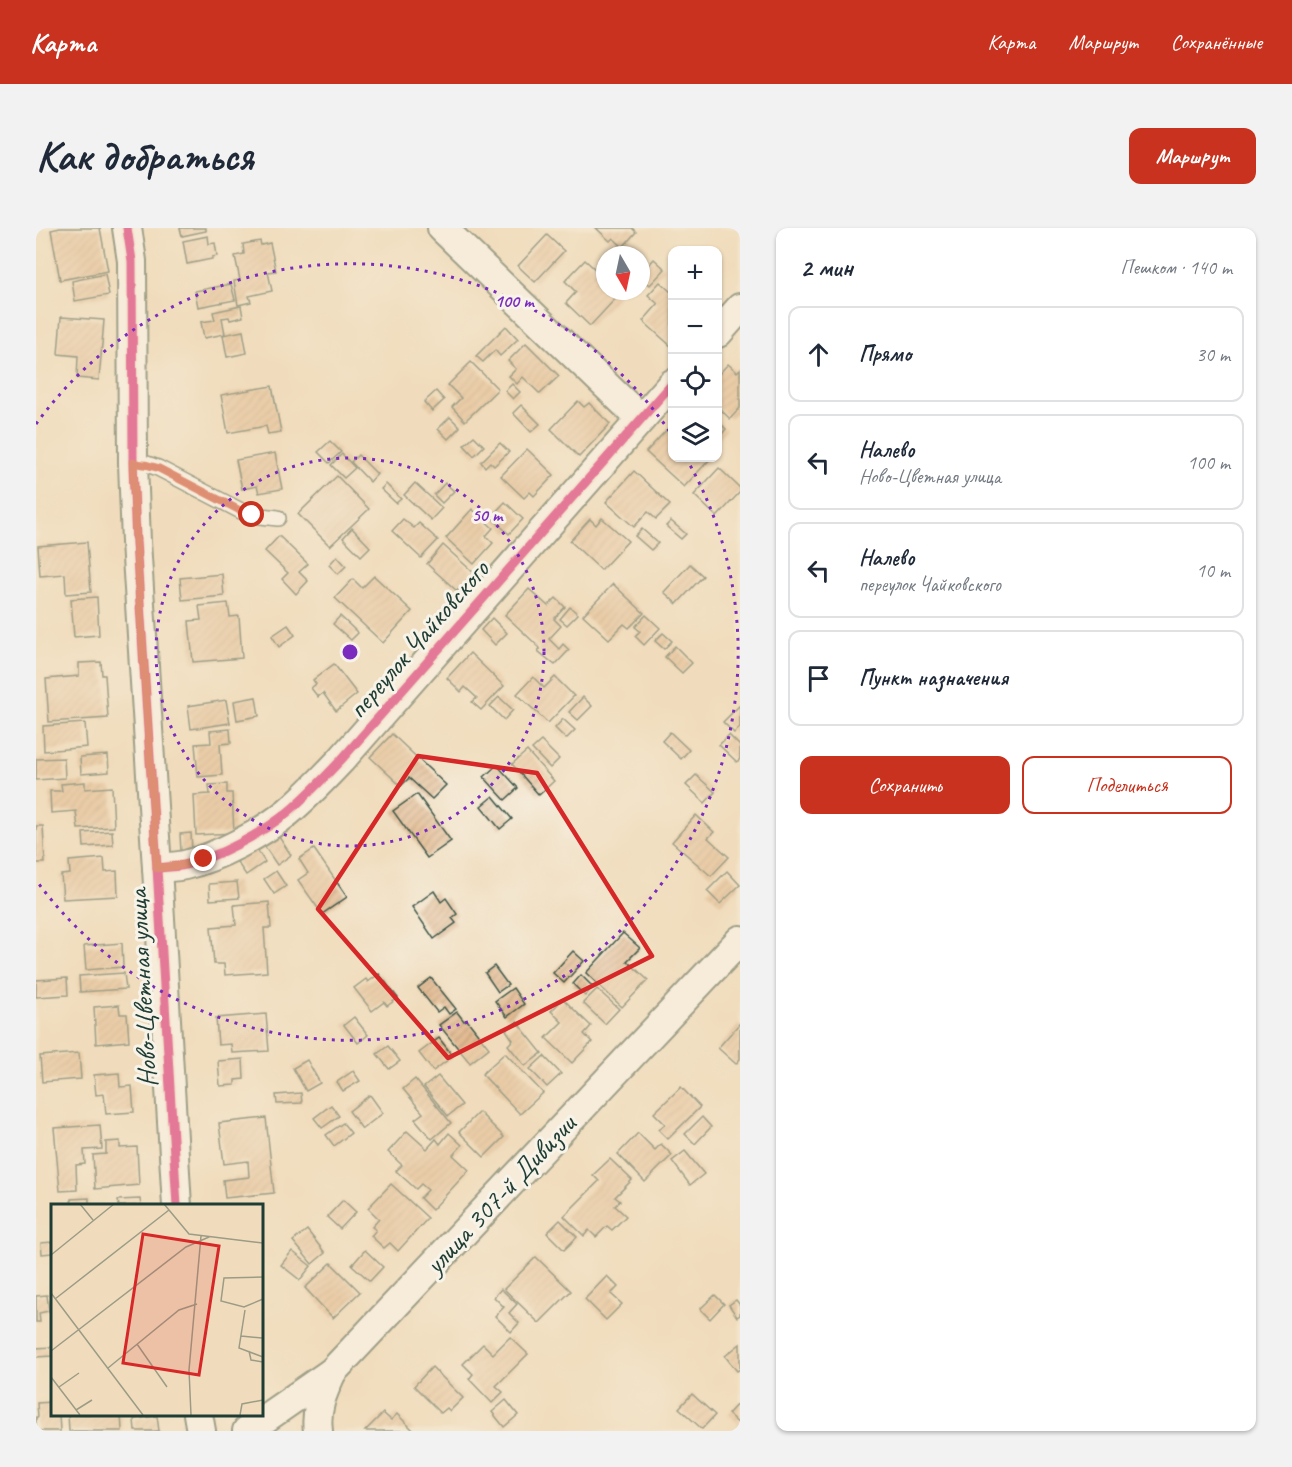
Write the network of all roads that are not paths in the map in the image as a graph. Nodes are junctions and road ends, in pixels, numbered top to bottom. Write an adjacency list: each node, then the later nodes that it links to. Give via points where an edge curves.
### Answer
1 (127, 228): 7 (street, Ново-Цветная улица, via 132,261)
2 (442, 228): 6 (street)
3 (740, 308): 4 (street)
4 (722, 328)
5 (668, 389): 6 (street, переулок Чайковского)
6 (641, 419): 9 (street, переулок Чайковского, via 341,760 296,805 238,844 204,859)
7 (133, 463): 8 (lane, via 158,468 241,511); 9 (street, Ново-Цветная улица)
8 (278, 518)
9 (157, 868): 11 (street, Ново-Цветная улица)
10 (740, 940): 12 (street, улица 307-й Дивизии)
11 (177, 1204)
12 (332, 1372): 15 (street, улица 307-й Дивизии); 16 (street, via 319,1403)
13 (198, 1416): 14 (street)
14 (201, 1431)
15 (247, 1431)
16 (318, 1431)

